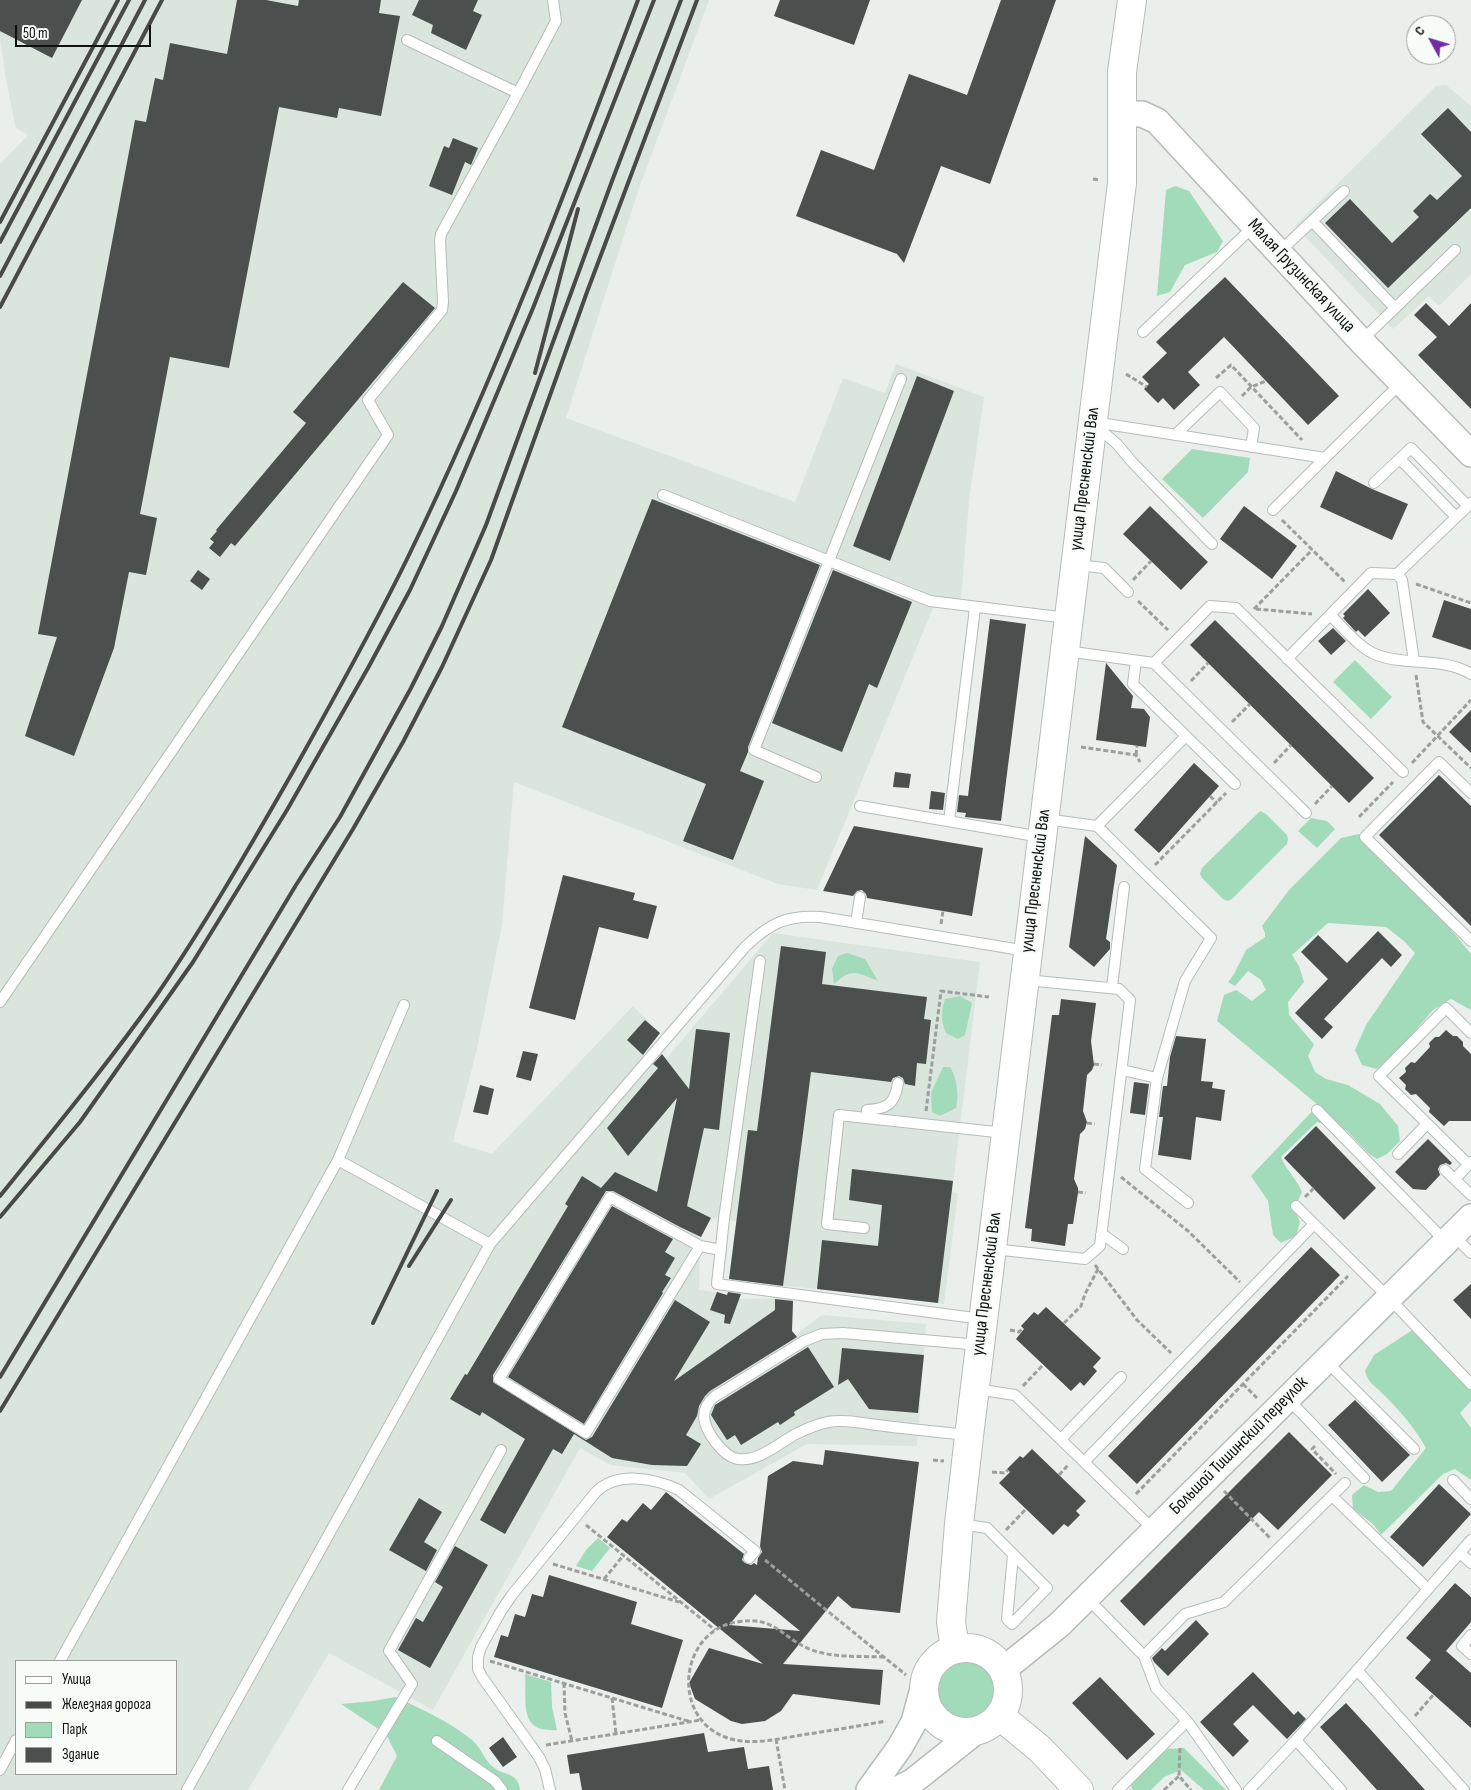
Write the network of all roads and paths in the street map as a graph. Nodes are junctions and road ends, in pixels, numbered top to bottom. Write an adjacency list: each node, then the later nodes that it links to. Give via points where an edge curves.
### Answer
1 (554, 0): 4 (lane, via 556,21)
2 (1132, 0): 5 (main road, улица Пресненский Вал, via 1122,72)
3 (407, 40): 4 (lane)
4 (518, 93): 91 (lane, via 441,234 442,310 368,400 388,435)
5 (1123, 114): 10 (street, Малая Грузинская улица, via 1142,114 1157,121); 22 (main road, улица Пресненский Вал, via 1122,183)
6 (1094, 179): 7 (path)
7 (1099, 180)
8 (1344, 191): 9 (lane)
9 (1312, 221): 12 (lane); 13 (lane)
10 (1254, 226): 12 (street, Малая Грузинская улица); 14 (lane)
11 (1455, 250): 13 (lane)
12 (1279, 252): 15 (street, Малая Грузинская улица)
13 (1395, 308): 15 (lane)
14 (1143, 332)
15 (1361, 341): 19 (street, Малая Грузинская улица)
16 (1126, 374): 20 (path)
17 (901, 379): 35 (lane)
18 (1266, 381): 21 (path, via 1251,387)
19 (1401, 383): 25 (street, Малая Грузинская улица); 26 (lane)
20 (1147, 386)
21 (1232, 405): 23 (lane, via 1220,392); 24 (lane, via 1254,428)
22 (1092, 422): 23 (lane); 33 (lane); 37 (main road, улица Пресненский Вал)
23 (1174, 435): 24 (lane)
24 (1252, 447): 26 (lane)
25 (1471, 454)
26 (1325, 458): 31 (lane)
27 (1400, 459): 28 (lane); 30 (lane, via 1411,448); 32 (lane)
28 (1374, 484)
29 (663, 495): 35 (lane)
30 (1470, 505): 32 (lane)
31 (1272, 510): 34 (path)
32 (1456, 517): 38 (lane)
33 (1212, 544)
34 (1312, 550): 40 (path); 43 (path, via 1253,609)
35 (829, 561): 42 (lane, via 930,601); 67 (lane, via 754,750)
36 (1151, 561): 39 (path)
37 (1075, 564): 39 (lane, via 1104,568); 44 (main road, улица Пресненский Вал)
38 (1399, 577): 40 (lane, via 1371,574); 41 (path); 49 (lane)
39 (1127, 590): 45 (path)
40 (1354, 591): 43 (lane)
41 (1471, 603)
42 (976, 608): 44 (lane); 76 (lane)
43 (1330, 615): 47 (lane); 49 (lane, via 1363,647 1375,654)
44 (1068, 618): 46 (main road, улица Пресненский Вал)
45 (1177, 639): 47 (lane, via 1210,606 1236,608); 50 (lane)
46 (1064, 651): 48 (lane); 78 (main road, улица Пресненский Вал)
47 (1287, 658): 65 (lane)
48 (1136, 661): 50 (lane); 57 (lane, via 1133,684)
49 (1414, 661): 52 (lane, via 1455,667); 58 (path, via 1423,722)
50 (1154, 663): 74 (lane)
51 (1208, 663): 53 (path)
52 (1471, 674)
53 (1190, 682)
54 (1471, 700): 58 (path)
55 (1250, 704): 56 (path)
56 (1232, 723)
57 (1186, 736): 66 (lane); 68 (lane)
58 (1437, 736): 64 (path); 65 (path)
59 (1291, 745): 63 (path)
60 (1137, 746): 62 (path)
61 (1081, 747): 62 (path)
62 (1136, 755): 66 (path)
63 (1273, 764)
64 (1471, 768)
65 (1403, 772): 75 (path)
66 (1147, 774): 77 (lane)
67 (816, 777)
68 (1235, 784): 72 (path)
69 (1332, 786): 74 (path)
70 (1471, 793): 85 (lane, via 1439,762 1365,837)
71 (1210, 796): 72 (path)
72 (1217, 803): 80 (path)
73 (860, 806): 76 (lane)
74 (1306, 813)
75 (1359, 817)
76 (949, 821): 78 (lane)
77 (1097, 826): 78 (lane); 81 (lane)
78 (1042, 828): 86 (main road, улица Пресненский Вал)
79 (1169, 842): 80 (path)
80 (1173, 846): 81 (path)
81 (1146, 874): 97 (lane, via 1211,938 1185,981)
82 (1124, 887): 89 (lane)
83 (860, 897): 84 (lane)
84 (856, 923): 86 (lane); 122 (lane, via 803,916 761,931)
85 (1471, 941)
86 (1028, 952): 88 (main road, улица Пресненский Вал)
87 (760, 961): 126 (lane)
88 (1024, 980): 89 (lane); 105 (main road, улица Пресненский Вал)
89 (1112, 987): 96 (lane, via 1130,1000)
90 (990, 997): 102 (path, via 941,991)
91 (0, 1002)
92 (404, 1005): 107 (lane)
93 (1471, 1032): 104 (lane, via 1446,1008 1379,1076)
94 (1094, 1064): 95 (path)
95 (1102, 1065)
96 (1122, 1070): 97 (lane); 110 (lane)
97 (1157, 1078): 115 (lane, via 1145,1169)
98 (898, 1083): 100 (lane, via 892,1102 882,1110 868,1110)
99 (1317, 1110): 121 (lane)
100 (867, 1118): 102 (lane); 119 (lane, via 839,1115 827,1224)
101 (1087, 1123): 103 (path)
102 (924, 1124): 105 (lane)
103 (1095, 1124)
104 (1427, 1124): 106 (lane); 108 (lane)
105 (1006, 1133): 124 (main road, улица Пресненский Вал)
106 (1398, 1154)
107 (338, 1160): 122 (lane); 189 (lane)
108 (1470, 1163): 111 (lane)
109 (1446, 1170): 111 (lane)
110 (1109, 1175): 120 (lane); 131 (path, via 1120,1177 1188,1231)
111 (1455, 1179): 114 (lane)
112 (1078, 1192): 113 (path)
113 (1086, 1193)
114 (1471, 1195)
115 (1188, 1203)
116 (1296, 1206): 118 (lane)
117 (1471, 1217): 121 (street, Большой Тишинский переулок)
118 (1314, 1224): 129 (lane); 131 (lane)
119 (864, 1228)
120 (1101, 1235): 125 (lane); 128 (lane, via 1100,1246)
121 (1450, 1238): 127 (lane); 132 (street, Большой Тишинский переулок)
122 (490, 1244): 212 (lane)
123 (700, 1246): 123 (lane, via 586,1433 499,1379 610,1198); 126 (lane)
124 (992, 1249): 128 (lane); 136 (main road, улица Пресненский Вал)
125 (1123, 1249)
126 (721, 1250): 136 (lane, via 717,1284)
127 (1471, 1253)
128 (1088, 1257): 130 (path)
129 (1357, 1266): 132 (lane); 141 (path)
130 (1098, 1269): 133 (path, via 1081,1306); 138 (path, via 1137,1320)
131 (1250, 1291): 138 (lane)
132 (1390, 1298): 137 (street, Большой Тишинский переулок); 144 (lane)
133 (1064, 1324)
134 (1023, 1328): 135 (path, via 1019,1332)
135 (1010, 1330)
136 (981, 1332): 145 (main road, улица Пресненский Вал); 149 (lane, via 822,1334 804,1341 714,1397 704,1418 719,1447 737,1459 759,1456 798,1433 829,1422)
137 (1326, 1361): 148 (street, Большой Тишинский переулок); 151 (lane)
138 (1180, 1362): 155 (lane)
139 (1043, 1365): 146 (path)
140 (1246, 1371): 141 (path)
141 (1251, 1376): 143 (path)
142 (1120, 1377): 150 (lane)
143 (1243, 1384): 147 (path); 162 (path)
144 (1471, 1384)
145 (974, 1389): 146 (lane); 149 (main road, улица Пресненский Вал)
146 (1015, 1395): 150 (lane)
147 (1256, 1398)
148 (1287, 1399): 158 (street, Большой Тишинский переулок); 159 (lane)
149 (969, 1436): 167 (main road, улица Пресненский Вал)
150 (1061, 1439): 155 (lane)
151 (1414, 1449)
152 (500, 1450): 213 (lane, via 389,1651 412,1684)
153 (933, 1460): 154 (path)
154 (944, 1461)
155 (1084, 1462): 168 (lane)
156 (1008, 1470): 157 (path, via 1005,1473)
157 (992, 1472)
158 (1209, 1476): 168 (street, Большой Тишинский переулок); 171 (path)
159 (1364, 1478)
160 (1453, 1480): 164 (lane)
161 (1345, 1483): 163 (lane)
162 (1136, 1494)
163 (1332, 1496): 171 (lane); 179 (lane)
164 (1471, 1499)
165 (1026, 1509): 169 (path)
166 (576, 1517): 173 (lane, via 608,1482 627,1479 661,1483 679,1490); 175 (path); 176 (lane)
167 (959, 1524): 169 (lane, via 987,1528); 184 (main road, улица Пресненский Вал, via 951,1622)
168 (1154, 1530): 180 (street, Большой Тишинский переулок)
169 (997, 1539): 174 (lane)
170 (1471, 1540): 172 (lane)
171 (1279, 1548): 186 (lane, via 1224,1602 1185,1614)
172 (1460, 1553): 177 (lane); 179 (lane)
173 (752, 1555): 188 (path)
174 (1013, 1555): 174 (lane, via 1047,1588 1012,1624 1007,1619)
175 (623, 1556): 178 (path); 181 (path)
176 (540, 1560): 178 (path); 187 (lane, via 508,1600)
177 (1471, 1563)
178 (604, 1579): 181 (path)
179 (1428, 1589): 191 (lane)
180 (1086, 1597): 186 (lane); 190 (street, Большой Тишинский переулок, via 1058,1625)
181 (681, 1603): 182 (path)
182 (715, 1630): 188 (path, via 735,1622 752,1620 769,1624 818,1652); 197 (path, via 695,1652 689,1667 691,1701)
183 (1471, 1635): 185 (lane, via 1462,1646)
184 (955, 1650): 190 (main road, via 982,1651 998,1662); 192 (main road, via 938,1659)
185 (1471, 1654)
186 (1144, 1656): 200 (lane, via 1156,1688)
187 (478, 1657): 193 (path); 209 (lane, via 482,1677)
188 (884, 1657): 192 (path)
189 (61, 1660)
190 (1003, 1670): 196 (main road, via 1008,1698)
191 (1357, 1670): 201 (lane); 205 (lane)
192 (915, 1680): 202 (main road, via 927,1707 942,1725 963,1733); 217 (street, via 914,1722)
193 (564, 1683): 195 (path); 207 (path, via 565,1713)
194 (1434, 1694): 201 (path)
195 (612, 1698): 198 (path); 203 (path)
196 (1000, 1716): 202 (main road); 219 (main road, via 1040,1749)
197 (701, 1720): 198 (path); 204 (path, via 724,1737 740,1742)
198 (691, 1722): 203 (path)
199 (886, 1722): 204 (path)
200 (1185, 1724): 211 (path); 220 (lane); 223 (lane)
201 (1406, 1726): 226 (lane)
202 (975, 1732): 218 (street, via 912,1782)
203 (616, 1734): 207 (path)
204 (776, 1739): 216 (path)
205 (1296, 1740): 224 (lane); 225 (lane)
206 (437, 1741): 214 (lane)
207 (572, 1741): 209 (path)
208 (15, 1742): 210 (lane)
209 (532, 1747): 215 (lane, via 542,1763)
210 (0, 1770)
211 (1179, 1776): 221 (path); 222 (path)
212 (187, 1790)
213 (348, 1790)
214 (502, 1790)
215 (550, 1790)
216 (785, 1790)
217 (870, 1790)
218 (896, 1790)
219 (1079, 1790)
220 (1118, 1790)
221 (1164, 1790)
222 (1191, 1790)
223 (1236, 1790)
224 (1249, 1790)
225 (1341, 1790)
226 (1464, 1790)

